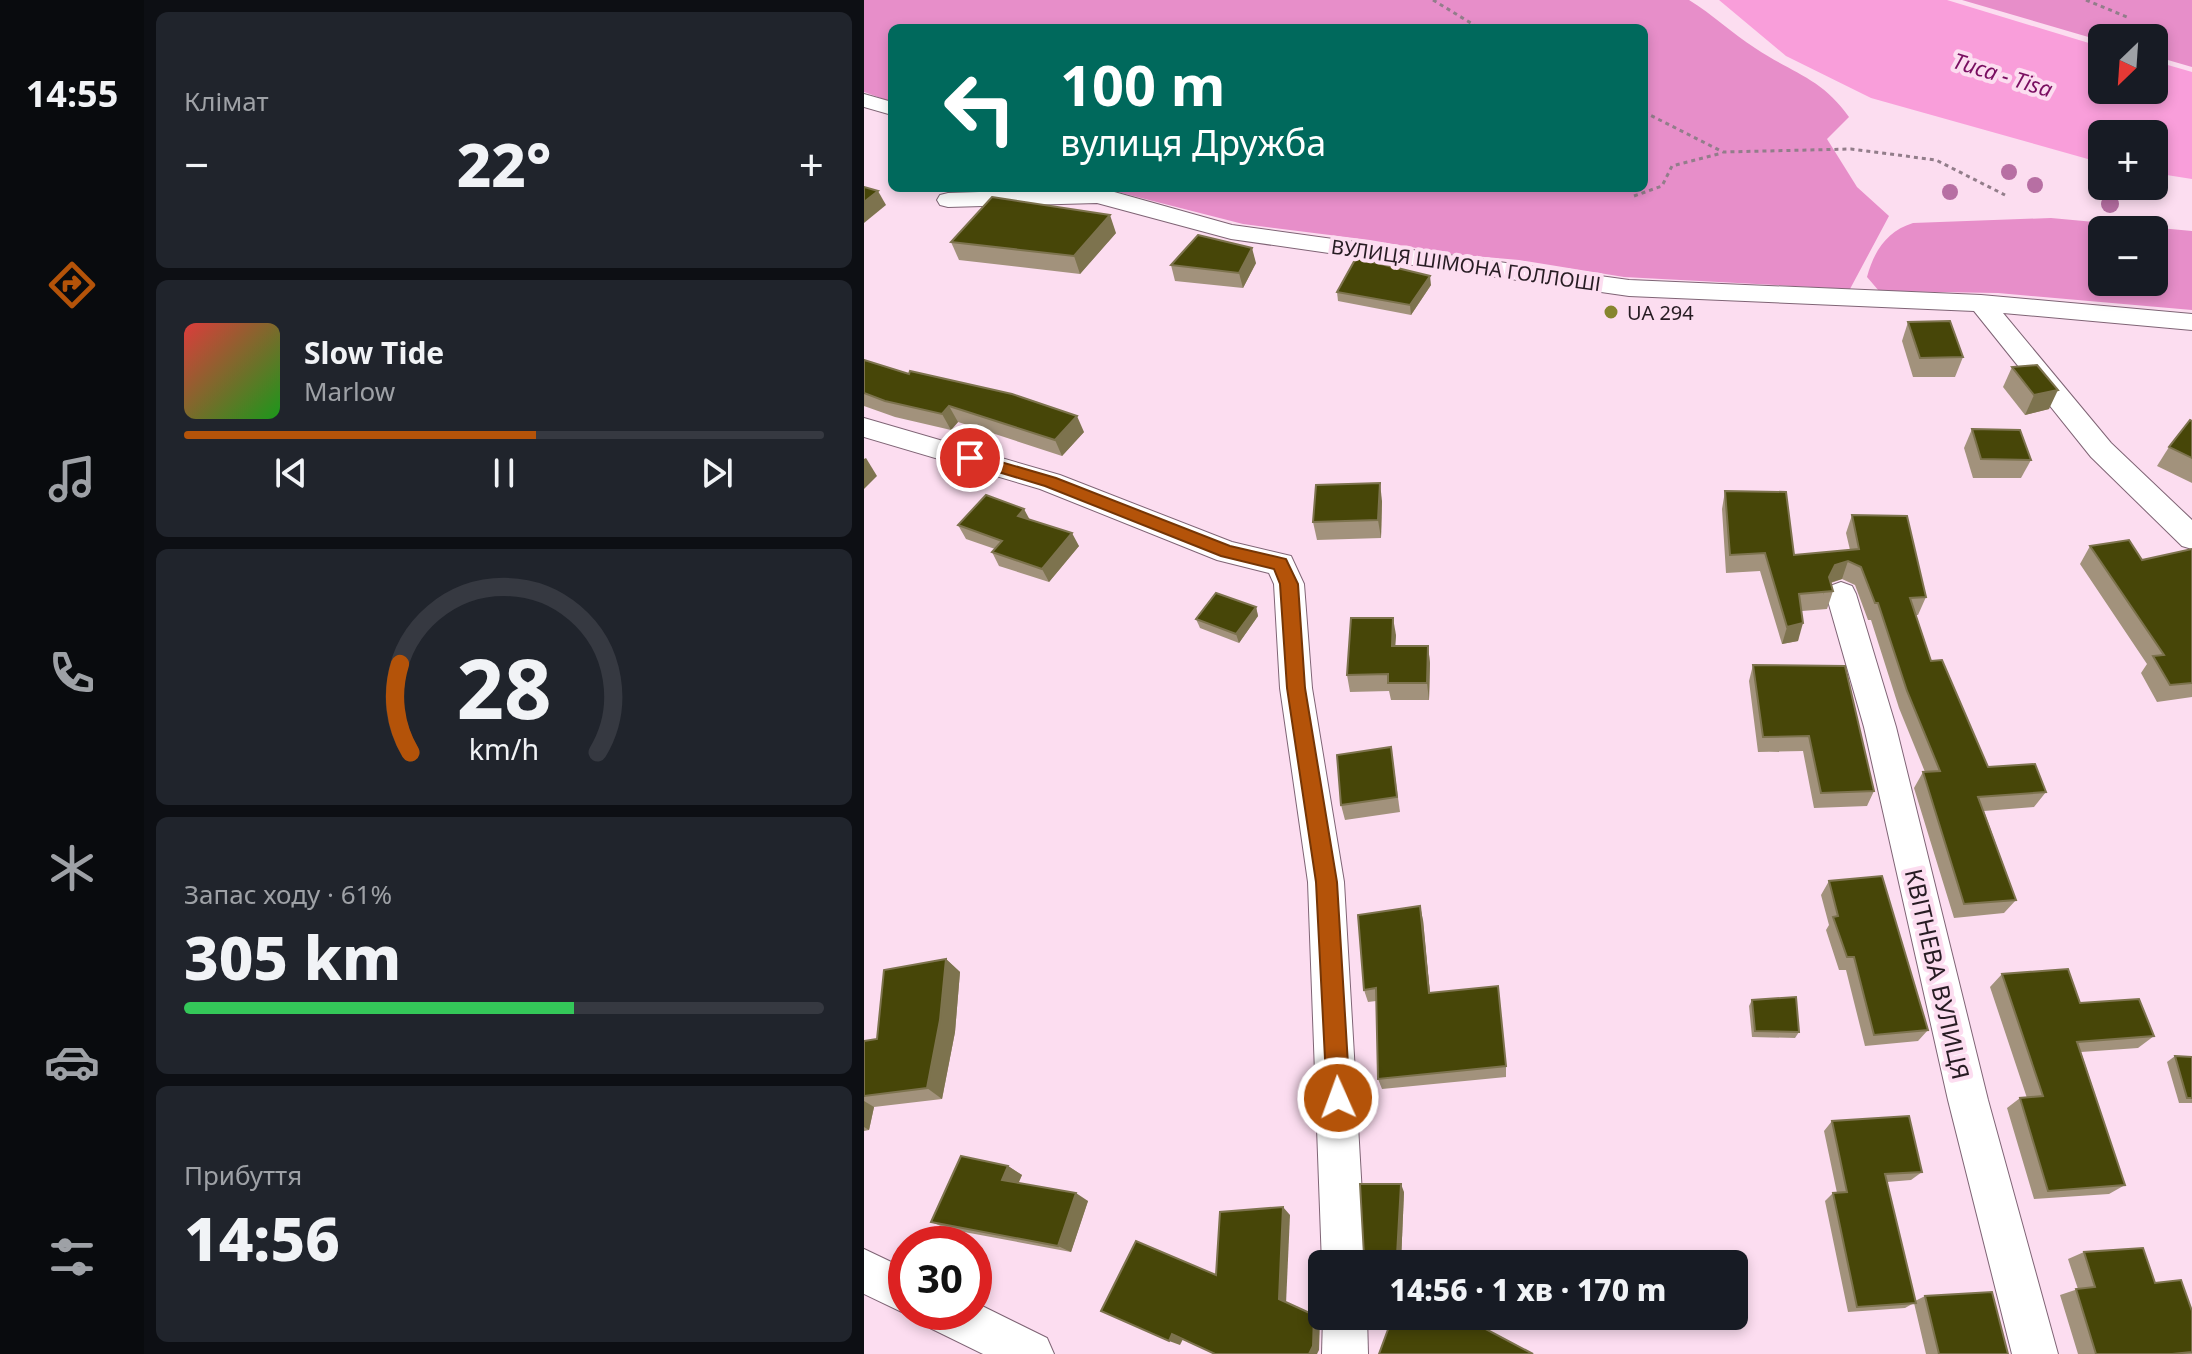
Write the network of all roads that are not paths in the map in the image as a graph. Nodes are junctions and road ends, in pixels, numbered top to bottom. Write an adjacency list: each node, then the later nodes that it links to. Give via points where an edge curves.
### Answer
1 (864, 100): 2 (street)
2 (888, 108)
3 (1090, 192): 4 (street, ВУЛИЦЯ ШІМОНА ГОЛЛОШІ); 5 (street, ВУЛИЦЯ ШІМОНА ГОЛЛОШІ, via 1231,232 1629,288)
4 (948, 200)
5 (1981, 303): 6 (street, ВУЛИЦЯ ШІМОНА ГОЛЛОШІ); 8 (street, via 2101,450)
6 (2192, 322)
7 (864, 427): 10 (street, via 1050,482 1227,552 1280,564 1289,584 1296,688 1326,882)
8 (2192, 538)
9 (1841, 594): 17 (street, КВІТНЕВА ВУЛИЦЯ, via 1880,727 1968,1100)
10 (1343, 1250)
11 (864, 1271): 12 (street)
12 (888, 1283)
13 (982, 1330): 15 (street)
14 (1345, 1330): 16 (street)
15 (1031, 1354)
16 (1345, 1354)
17 (2035, 1354)

